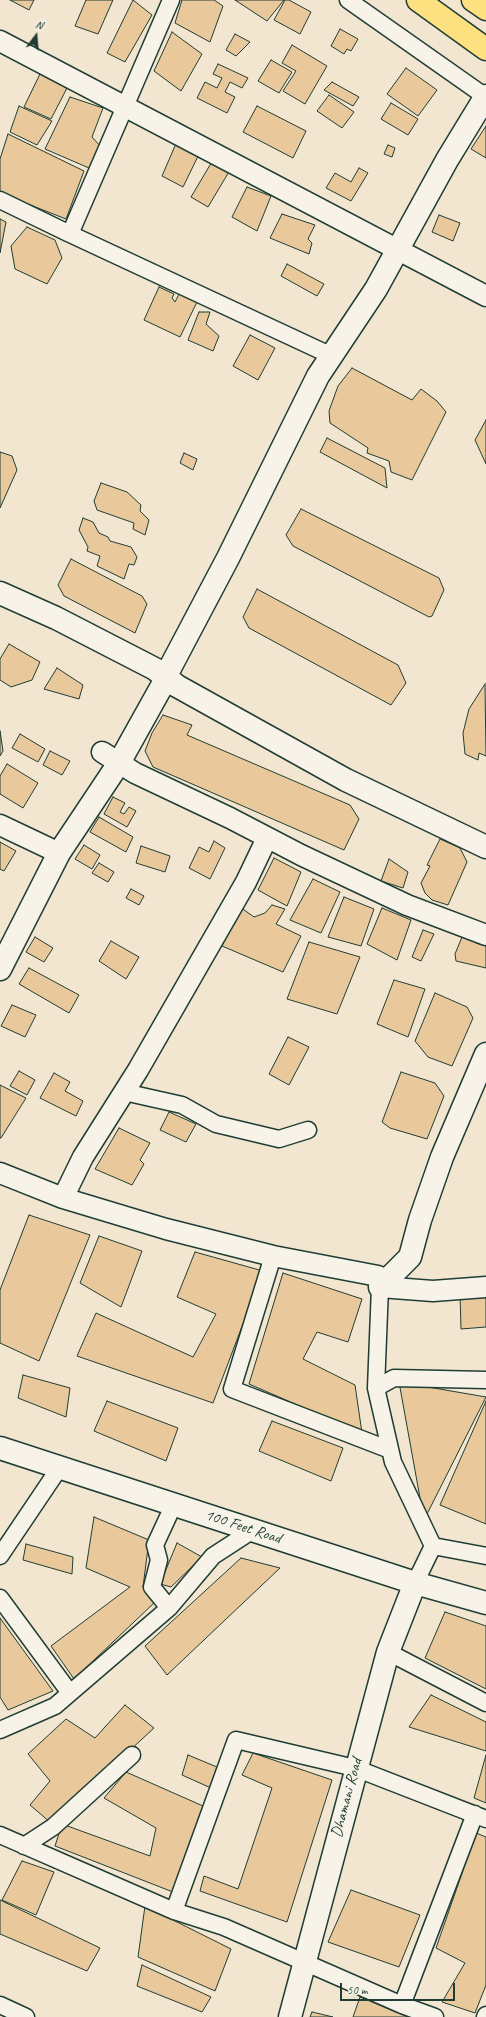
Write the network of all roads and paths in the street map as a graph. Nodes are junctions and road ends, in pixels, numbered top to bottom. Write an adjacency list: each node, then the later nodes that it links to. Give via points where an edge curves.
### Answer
1 (171, 0): 9 (street)
2 (348, 0): 8 (street)
3 (418, 0): 7 (highway)
4 (473, 0): 5 (highway)
5 (486, 9)
6 (0, 41): 9 (street)
7 (486, 48)
8 (486, 96): 12 (main road)
9 (124, 107): 11 (street); 12 (street)
10 (0, 200): 11 (street)
11 (70, 234): 14 (street)
12 (396, 250): 13 (street); 14 (main road, via 376,289)
13 (486, 296)
14 (332, 356): 16 (main road, via 318,376)
15 (0, 593): 16 (main road, via 56,618 155,669)
16 (166, 678): 17 (main road); 20 (main road, via 346,780)
17 (111, 757): 19 (street, via 134,773); 21 (main road)
18 (0, 825): 21 (street)
19 (267, 838): 22 (street, via 407,905); 25 (street, via 246,882)
20 (486, 847)
21 (59, 853): 23 (main road)
22 (486, 935)
23 (0, 969)
24 (486, 1054): 30 (main road, via 442,1157 410,1257)
25 (124, 1092): 26 (street, via 182,1104 216,1124 279,1139); 28 (street, via 83,1157)
26 (308, 1130)
27 (0, 1173): 28 (street)
28 (63, 1198): 29 (street, via 166,1229)
29 (273, 1256): 30 (street, via 378,1276); 35 (street, via 232,1389)
30 (380, 1287): 31 (street, via 433,1291); 33 (street)
31 (486, 1287)
32 (486, 1380): 33 (street, via 394,1378)
33 (376, 1388): 35 (street)
34 (0, 1448): 36 (main road, 100 Feet Road)
35 (390, 1450): 39 (street, via 393,1462)
36 (60, 1467): 37 (main road, 100 Feet Road); 40 (street)
37 (174, 1504): 38 (main road, 100 Feet Road); 45 (street, via 155,1545 159,1560 152,1587)
38 (253, 1530): 42 (main road, 100 Feet Road); 45 (street, via 213,1556)
39 (433, 1546): 41 (street); 42 (street)
40 (0, 1556)
41 (486, 1556)
42 (415, 1583): 44 (main road, 100 Feet Road); 46 (main road, Dhamani Road)
43 (0, 1598): 47 (street)
44 (486, 1604)
45 (169, 1608): 47 (street)
46 (388, 1652): 48 (street); 51 (main road, Dhamani Road)
47 (70, 1693): 49 (street, via 55,1706)
48 (486, 1703)
49 (0, 1730)
50 (132, 1755): 54 (street, via 53,1827)
51 (355, 1768): 52 (street); 55 (street, via 236,1740); 56 (main road, Dhamani Road)
52 (481, 1816): 58 (street)
53 (0, 1834): 54 (street)
54 (24, 1846): 55 (street)
55 (174, 1911): 56 (street, via 224,1927)
56 (305, 1963): 58 (street); 60 (main road, Dhamani Road)
57 (0, 2005): 59 (street)
58 (402, 2005): 61 (street)
59 (26, 2017)
60 (290, 2017)
61 (435, 2017)

